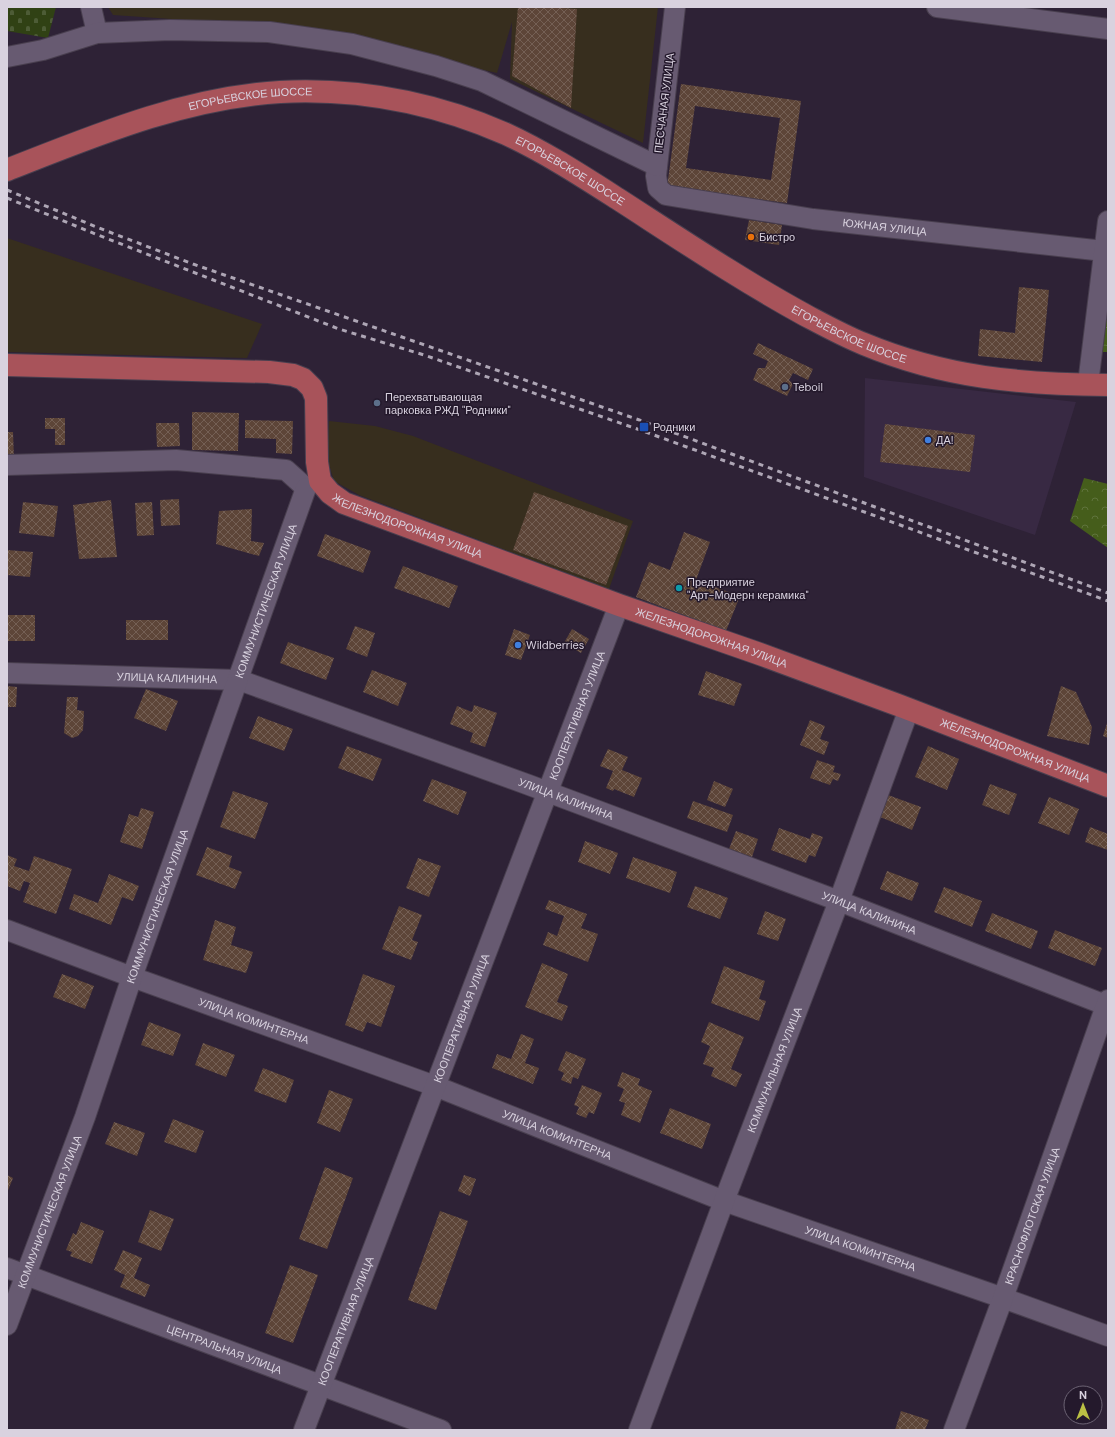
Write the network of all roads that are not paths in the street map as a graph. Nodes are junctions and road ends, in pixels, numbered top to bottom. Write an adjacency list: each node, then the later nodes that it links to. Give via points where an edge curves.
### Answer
1 (91, 7): 5 (street)
2 (675, 7): 7 (street, ПЕСЧАНАЯ УЛИЦА)
3 (937, 7): 4 (street)
4 (1108, 28)
5 (97, 33): 6 (street, via 43,50); 7 (street, via 170,30 269,32 352,44 482,81)
6 (7, 57)
7 (657, 166): 9 (street, ПЕСЧАНАЯ УЛИЦА, via 658,188)
8 (7, 170): 13 (main road, ЕГОРЬЕВСКОЕ ШОССЕ, via 156,114 224,99 280,92 319,92 363,94 406,102 478,123 534,148 756,288 861,343 927,366 956,373 1015,381)
9 (666, 195): 11 (street, ЮЖНАЯ УЛИЦА, via 813,219)
10 (1108, 221): 11 (street)
11 (1104, 251): 13 (street)
12 (7, 365): 15 (main road, via 293,375 303,379 312,388 316,398 317,462)
13 (1098, 385)
14 (7, 465): 15 (street, ЖЕЛЕЗНОДОРОЖНАЯ УЛИЦА, via 176,460 286,470)
15 (314, 484): 16 (main road, ЖЕЛЕЗНОДОРОЖНАЯ УЛИЦА, via 344,503); 18 (street, КОММУНИСТИЧЕСКАЯ УЛИЦА)
16 (619, 605): 19 (main road, ЖЕЛЕЗНОДОРОЖНАЯ УЛИЦА); 21 (street, КООПЕРАТИВНАЯ УЛИЦА)
17 (7, 673): 18 (street, УЛИЦА КАЛИНИНА)
18 (239, 680): 21 (street, УЛИЦА КАЛИНИНА); 24 (street, КОММУНИСТИЧЕСКАЯ УЛИЦА)
19 (909, 709): 20 (main road, ЖЕЛЕЗНОДОРОЖНАЯ УЛИЦА); 22 (street, КОММУНАЛЬНАЯ УЛИЦА)
20 (1108, 786)
21 (548, 792): 22 (street, УЛИЦА КАЛИНИНА); 26 (street, КООПЕРАТИВНАЯ УЛИЦА)
22 (839, 901): 25 (street, УЛИЦА КАЛИНИНА); 27 (street, КОММУНАЛЬНАЯ УЛИЦА)
23 (7, 930): 24 (street, УЛИЦА КОМИНТЕРНА)
24 (132, 977): 26 (street, УЛИЦА КОМИНТЕРНА); 29 (street, КОММУНИСТИЧЕСКАЯ УЛИЦА, via 85,1117)
25 (1107, 1004): 30 (street, КРАСНОФЛОТСКАЯ УЛИЦА)
26 (435, 1086): 27 (street, УЛИЦА КОМИНТЕРНА); 33 (street, КООПЕРАТИВНАЯ УЛИЦА)
27 (724, 1201): 30 (street, УЛИЦА КОМИНТЕРНА); 36 (street, КОММУНАЛЬНАЯ УЛИЦА)
28 (7, 1268): 29 (street, ЦЕНТРАЛЬНАЯ УЛИЦА)
29 (26, 1275): 31 (street, КОММУНИСТИЧЕСКАЯ УЛИЦА); 33 (street, ЦЕНТРАЛЬНАЯ УЛИЦА)
30 (1003, 1298): 32 (street, УЛИЦА КОМИНТЕРНА); 37 (street, КРАСНОФЛОТСКАЯ УЛИЦА)
31 (7, 1325)
32 (1108, 1336)
33 (321, 1385): 34 (street, КООПЕРАТИВНАЯ УЛИЦА); 35 (street, ЦЕНТРАЛЬНАЯ УЛИЦА)
34 (304, 1430)
35 (441, 1430)
36 (639, 1430)
37 (954, 1430)

